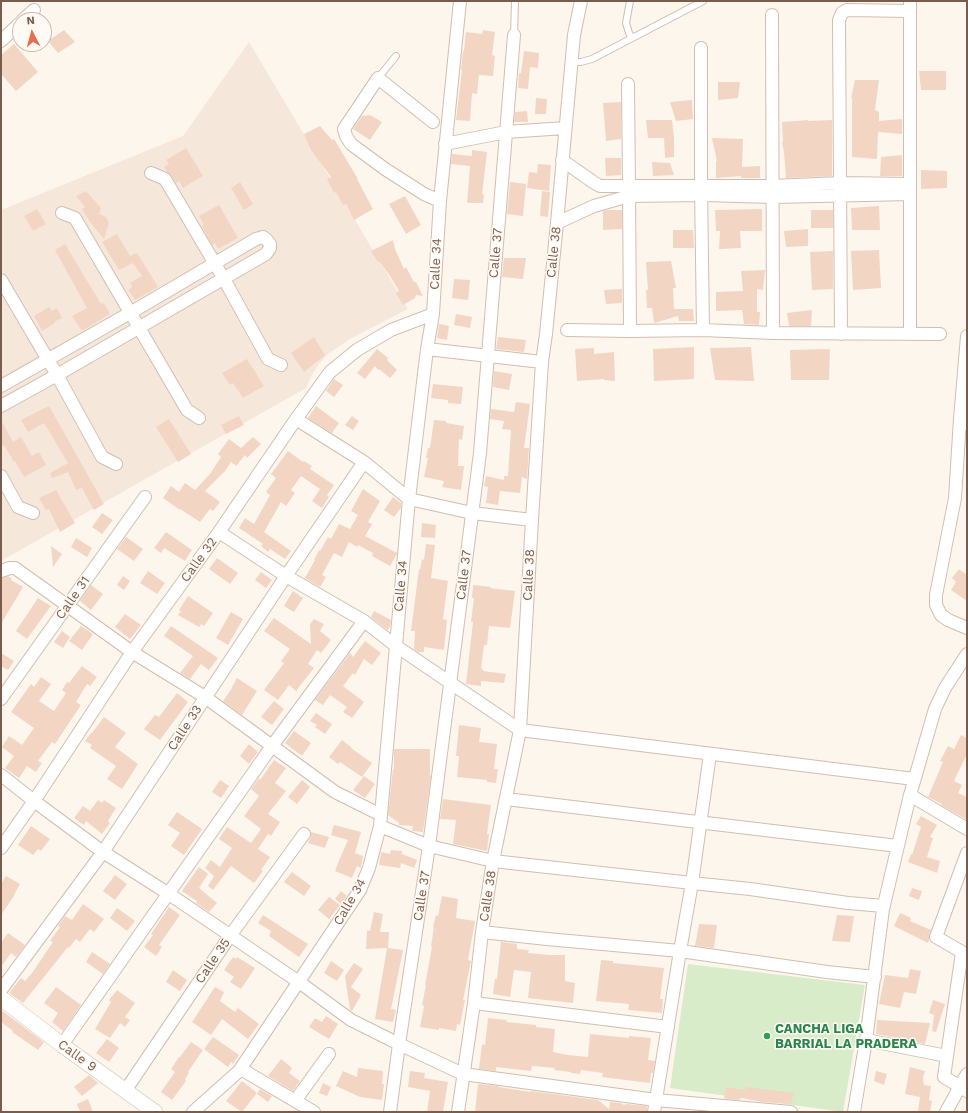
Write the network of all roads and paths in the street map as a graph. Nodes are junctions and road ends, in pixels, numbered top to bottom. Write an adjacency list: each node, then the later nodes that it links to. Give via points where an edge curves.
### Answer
1 (460, 1): 20 (street, Calle 34)
2 (515, 1): 9 (lane)
3 (581, 1): 14 (street, Calle 38)
4 (630, 1): 10 (lane, via 626,23)
5 (704, 1): 10 (lane)
6 (910, 6): 23 (street, via 847,10 842,13 839,20); 24 (street)
7 (772, 15): 27 (street)
8 (12, 31): 11 (street)
9 (514, 35): 19 (street, Calle 37)
10 (632, 38): 14 (lane, via 592,59)
11 (1, 41)
12 (701, 48): 26 (street)
13 (396, 56): 15 (lane)
14 (572, 62): 18 (street, Calle 38)
15 (378, 78): 17 (street); 29 (street, via 344,130 346,136 351,144 385,169)
16 (628, 84): 25 (street)
17 (433, 122)
18 (565, 128): 19 (street); 21 (street, Calle 38)
19 (506, 132): 20 (street); 47 (street, Calle 37)
20 (445, 144): 29 (street, Calle 34)
21 (562, 160): 25 (street, via 600,186); 31 (street, Calle 38)
22 (152, 173): 32 (street, via 165,179)
23 (840, 183): 24 (street); 27 (street); 28 (street)
24 (910, 189): 28 (street); 43 (street)
25 (629, 191): 26 (street); 31 (street); 39 (street)
26 (701, 191): 27 (street); 40 (street)
27 (772, 191): 28 (street); 41 (street)
28 (840, 196): 42 (street)
29 (440, 201): 36 (street, Calle 34)
30 (62, 213): 35 (street, via 75,218)
31 (557, 223): 49 (street, Calle 38)
32 (214, 263): 33 (street); 33 (street, via 256,239 263,237 270,244 266,254); 35 (street)
33 (224, 279): 37 (street); 50 (street, via 268,359)
34 (1, 280): 48 (street)
35 (130, 313): 37 (street); 48 (street)
36 (433, 314): 46 (street, Calle 34); 55 (street, Calle 32, via 391,330 357,350 330,372)
37 (139, 327): 51 (street); 54 (street, via 187,410)
38 (568, 330): 39 (street)
39 (630, 330): 40 (street)
40 (703, 330): 41 (street)
41 (773, 333): 42 (street)
42 (842, 334): 43 (street)
43 (910, 334): 44 (street)
44 (940, 334)
45 (967, 336): 56 (street)
46 (427, 349): 47 (street); 61 (street, Calle 34)
47 (488, 355): 49 (street); 63 (street, Calle 37)
48 (47, 359): 51 (street); 52 (street)
49 (542, 362): 64 (street, Calle 38)
50 (281, 365)
51 (57, 376): 53 (street); 58 (street, via 102,457)
52 (1, 386)
53 (1, 406)
54 (199, 418)
55 (296, 419): 57 (street); 65 (street, Calle 32)
56 (963, 422): 70 (street, via 955,498 936,605 941,615)
57 (364, 462): 61 (street); 67 (street, Calle 33)
58 (116, 464)
59 (1, 476): 62 (street, via 18,507)
60 (145, 497): 68 (street, Calle 31)
61 (409, 499): 63 (street); 71 (street, Calle 34)
62 (33, 513)
63 (472, 513): 64 (street); 74 (street, Calle 37)
64 (532, 520): 77 (street, Calle 38)
65 (219, 532): 67 (street); 72 (street, Calle 32)
66 (1, 571): 68 (street, via 15,568)
67 (286, 576): 69 (street); 75 (street, Calle 33)
68 (68, 606): 72 (street); 76 (street, Calle 31)
69 (364, 621): 71 (street); 78 (street)
70 (967, 628)
71 (396, 646): 74 (street); 85 (street, Calle 34)
72 (132, 652): 75 (street); 84 (street, Calle 32)
73 (967, 654): 81 (street, via 935,709)
74 (450, 682): 77 (street); 89 (street, Calle 37)
75 (205, 697): 78 (street); 92 (street, Calle 33)
76 (1, 699)
77 (520, 730): 79 (street); 83 (street, Calle 38)
78 (272, 746): 85 (street, via 335,792); 96 (street)
79 (710, 754): 81 (street); 86 (street)
80 (1, 775): 84 (street)
81 (914, 779): 82 (street)
82 (910, 795): 87 (street); 90 (street)
83 (506, 799): 86 (street); 94 (street, Calle 38)
84 (34, 801): 91 (street, Calle 32); 92 (street)
85 (381, 821): 89 (street); 102 (street, Calle 34, via 369,868 360,890)
86 (700, 822): 90 (street); 95 (street)
87 (967, 829)
88 (304, 834): 99 (street, Calle 35)
89 (429, 846): 94 (street); 108 (street, Calle 37)
90 (898, 846): 97 (street)
91 (1, 848)
92 (103, 852): 96 (street); 103 (street, Calle 33)
93 (967, 853): 111 (street, via 936,937 962,952)
94 (494, 861): 95 (street); 98 (street, Calle 38)
95 (692, 883): 97 (street); 100 (street)
96 (169, 894): 99 (street); 109 (street)
97 (884, 906): 101 (street)
98 (482, 932): 100 (street); 105 (street, Calle 38)
99 (230, 936): 102 (street); 116 (street, Calle 35)
100 (680, 951): 101 (street); 106 (street)
101 (875, 977): 107 (street)
102 (299, 982): 108 (street, via 351,1020); 112 (street, Calle 34)
103 (1, 990)
104 (1, 998): 109 (street, Calle 9)
105 (474, 1003): 106 (street); 113 (street, Calle 38)
106 (668, 1027): 117 (street)
107 (866, 1040): 111 (street); 126 (street)
108 (399, 1044): 113 (street); 122 (street, Calle 37)
109 (62, 1045): 116 (street, Calle 9)
110 (329, 1054): 118 (street)
111 (947, 1056): 115 (street, via 944,1077)
112 (241, 1069): 118 (street); 120 (street, Calle 34)
113 (463, 1074): 117 (street); 123 (street, Calle 38)
114 (967, 1074): 115 (street)
115 (964, 1089): 127 (street)
116 (125, 1090): 119 (street, Calle 9)
117 (656, 1100): 124 (street); 125 (street)
118 (295, 1101): 121 (street)
119 (156, 1112)
120 (193, 1112)
121 (314, 1112)
122 (390, 1112)
123 (458, 1112)
124 (654, 1112)
125 (791, 1112)
126 (854, 1112)
127 (946, 1112)

